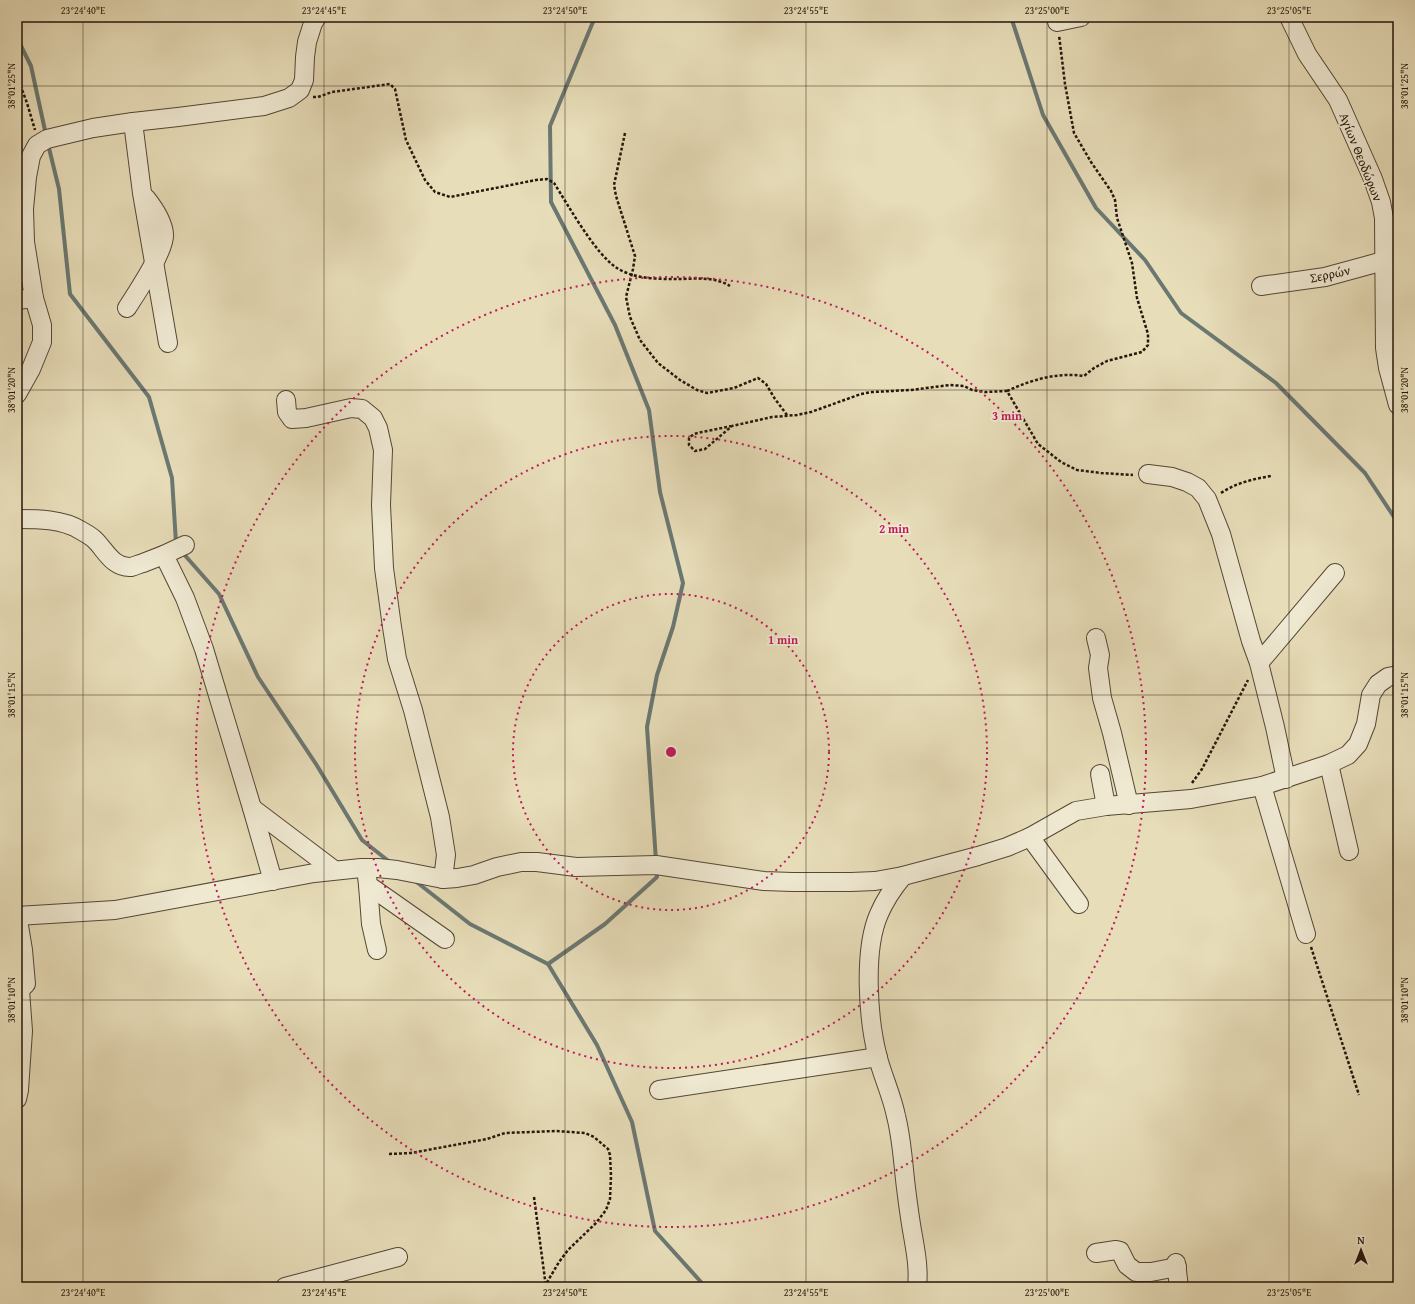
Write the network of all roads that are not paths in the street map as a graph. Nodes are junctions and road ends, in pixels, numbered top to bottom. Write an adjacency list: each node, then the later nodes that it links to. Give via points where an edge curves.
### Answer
1 (317, 17): 5 (street, via 307,42 304,80 294,96 264,106)
2 (1081, 17): 4 (street)
3 (1289, 17): 6 (street, Αγίων Θεοδώρων, via 1307,54 1338,100 1373,179 1381,202)
4 (1057, 22)
5 (133, 122): 7 (street); 9 (street, via 66,134 47,139 37,145 31,156 24,209)
6 (1391, 259): 8 (street, Σερρών, via 1325,276); 14 (street, Αγίων Θεοδώρων, via 1385,348)
7 (154, 262): 10 (street); 11 (street)
8 (1261, 286)
9 (25, 299): 12 (street, via 42,325 42,342)
10 (127, 308)
11 (168, 343)
12 (17, 394)
13 (286, 400): 35 (street, via 287,412 292,419 351,408 362,409 373,418 378,428 383,450 381,505 384,561 392,627 397,659 413,710 440,818 446,856)
14 (1398, 405)
15 (1148, 474): 21 (street, via 1187,482 1198,488 1208,503 1221,534)
16 (17, 519): 18 (street, via 59,522 79,529 95,540 104,553 122,566 131,567)
17 (185, 545): 18 (street)
18 (164, 555): 29 (street, via 185,598 204,649)
19 (1335, 573): 21 (street)
20 (1096, 638): 27 (street, via 1100,655 1098,668 1102,698)
21 (1259, 663): 25 (street)
22 (1398, 675): 23 (street, via 1388,677 1378,684 1371,695 1366,724 1358,744 1348,755)
23 (1329, 764): 25 (street); 31 (street)
24 (1100, 774): 28 (street)
25 (1286, 779): 26 (street)
26 (1262, 786): 27 (street, via 1191,800); 41 (street)
27 (1129, 805): 28 (street)
28 (1106, 806): 30 (street, via 1076,811)
29 (252, 808): 32 (street); 36 (street)
30 (1030, 838): 34 (street, via 978,856); 38 (street)
31 (1349, 851)
32 (334, 870): 33 (street); 36 (street)
33 (367, 876): 35 (street, via 397,870); 42 (street); 43 (street, via 371,924)
34 (903, 876): 37 (street); 39 (street)
35 (443, 879): 37 (street, via 474,875 521,862 537,862 576,867 656,865 764,881)
36 (273, 881): 40 (street, via 115,910)
37 (874, 881): 39 (street)
38 (1079, 904)
39 (879, 915): 44 (street, via 873,937 869,990)
40 (17, 916): 46 (street, via 26,984 20,990 23,1032 20,1090)
41 (1306, 934)
42 (445, 939)
43 (377, 950)
44 (878, 1057): 45 (street); 50 (street, via 899,1131 917,1263)
45 (659, 1090)
46 (17, 1099)
47 (1096, 1253): 51 (street, via 1120,1251 1128,1265 1136,1272 1151,1272 1177,1265)
48 (398, 1257): 49 (street)
49 (285, 1287)
50 (917, 1287)
51 (1178, 1287)

